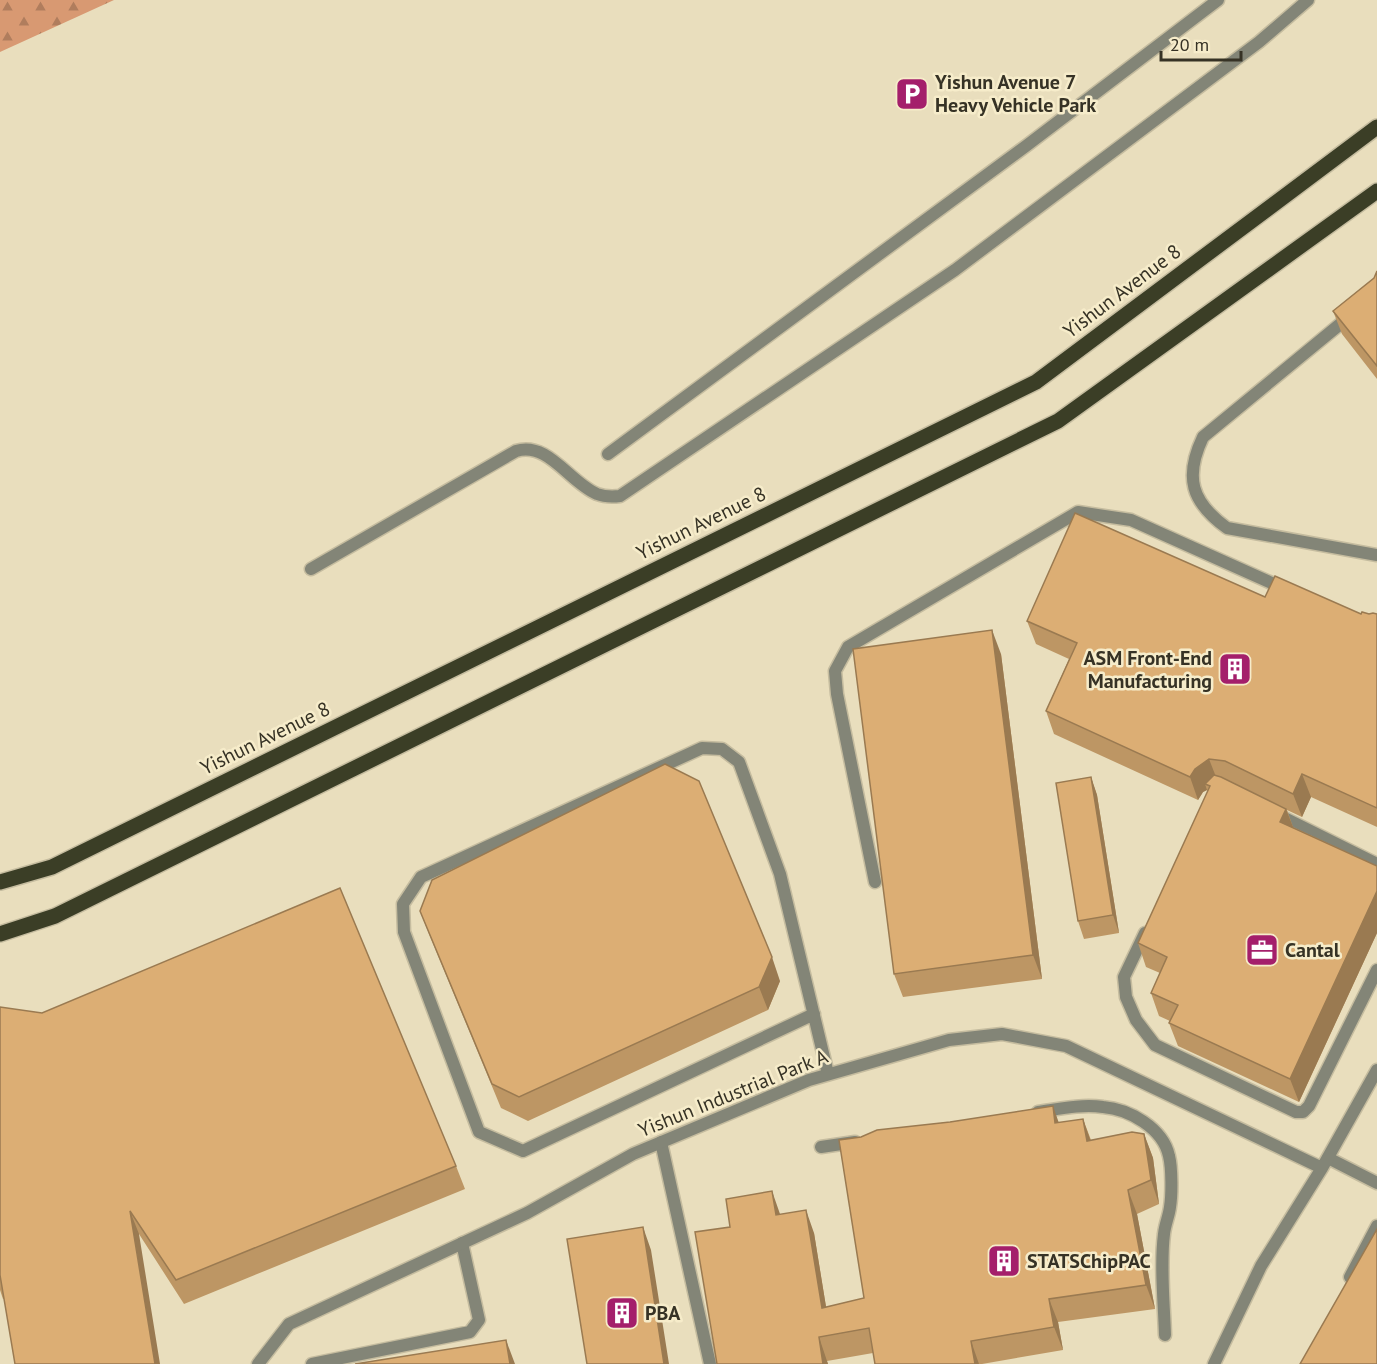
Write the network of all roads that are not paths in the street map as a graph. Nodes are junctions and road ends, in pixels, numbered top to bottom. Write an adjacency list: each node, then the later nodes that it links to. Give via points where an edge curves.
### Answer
1 (1218, 0): 6 (street)
2 (1308, 0): 8 (street, via 955,270 620,496 594,493 541,452 527,448)
3 (1377, 127): 12 (main road, Yishun Avenue 8, via 1036,382 52,867)
4 (1377, 191): 15 (main road, via 1058,421 55,916)
5 (1359, 309): 7 (street, via 1203,437 1194,457 1192,478 1197,498 1209,515 1227,528)
6 (609, 454)
7 (1377, 555)
8 (311, 569)
9 (1302, 596): 13 (street, via 1131,520 1078,512 848,647 835,671 837,694)
10 (1263, 808): 11 (street)
11 (1377, 864)
12 (0, 882)
13 (875, 882)
14 (1149, 924): 16 (street, via 1124,977 1126,997 1136,1020 1155,1045 1296,1112 1309,1106)
15 (0, 934)
16 (1377, 970)
17 (814, 1014): 17 (street, via 780,874 739,762 723,749 702,747 421,877 403,904 404,933 479,1132 523,1151); 19 (street)
18 (1377, 1070): 24 (street)
19 (828, 1074): 22 (street, Yishun Industrial Park A); 24 (street, Yishun Industrial Park A, via 949,1040 1002,1034 1066,1046)
20 (1022, 1115): 29 (street, via 1069,1107 1103,1107 1151,1126 1162,1140 1169,1156 1170,1204 1163,1257)
21 (868, 1140): 23 (street)
22 (661, 1142): 27 (street, Yishun Industrial Park A, via 527,1214); 32 (street)
23 (821, 1147)
24 (1325, 1163): 25 (street, Yishun Industrial Park A); 33 (street, via 1261,1266)
25 (1377, 1183)
26 (1377, 1226): 28 (street)
27 (462, 1243): 30 (street, Yishun Industrial Park A, via 289,1324); 31 (street, via 479,1320 470,1332)
28 (1346, 1283)
29 (1166, 1335)
30 (258, 1364)
31 (312, 1364)
32 (710, 1364)
33 (1214, 1364)

